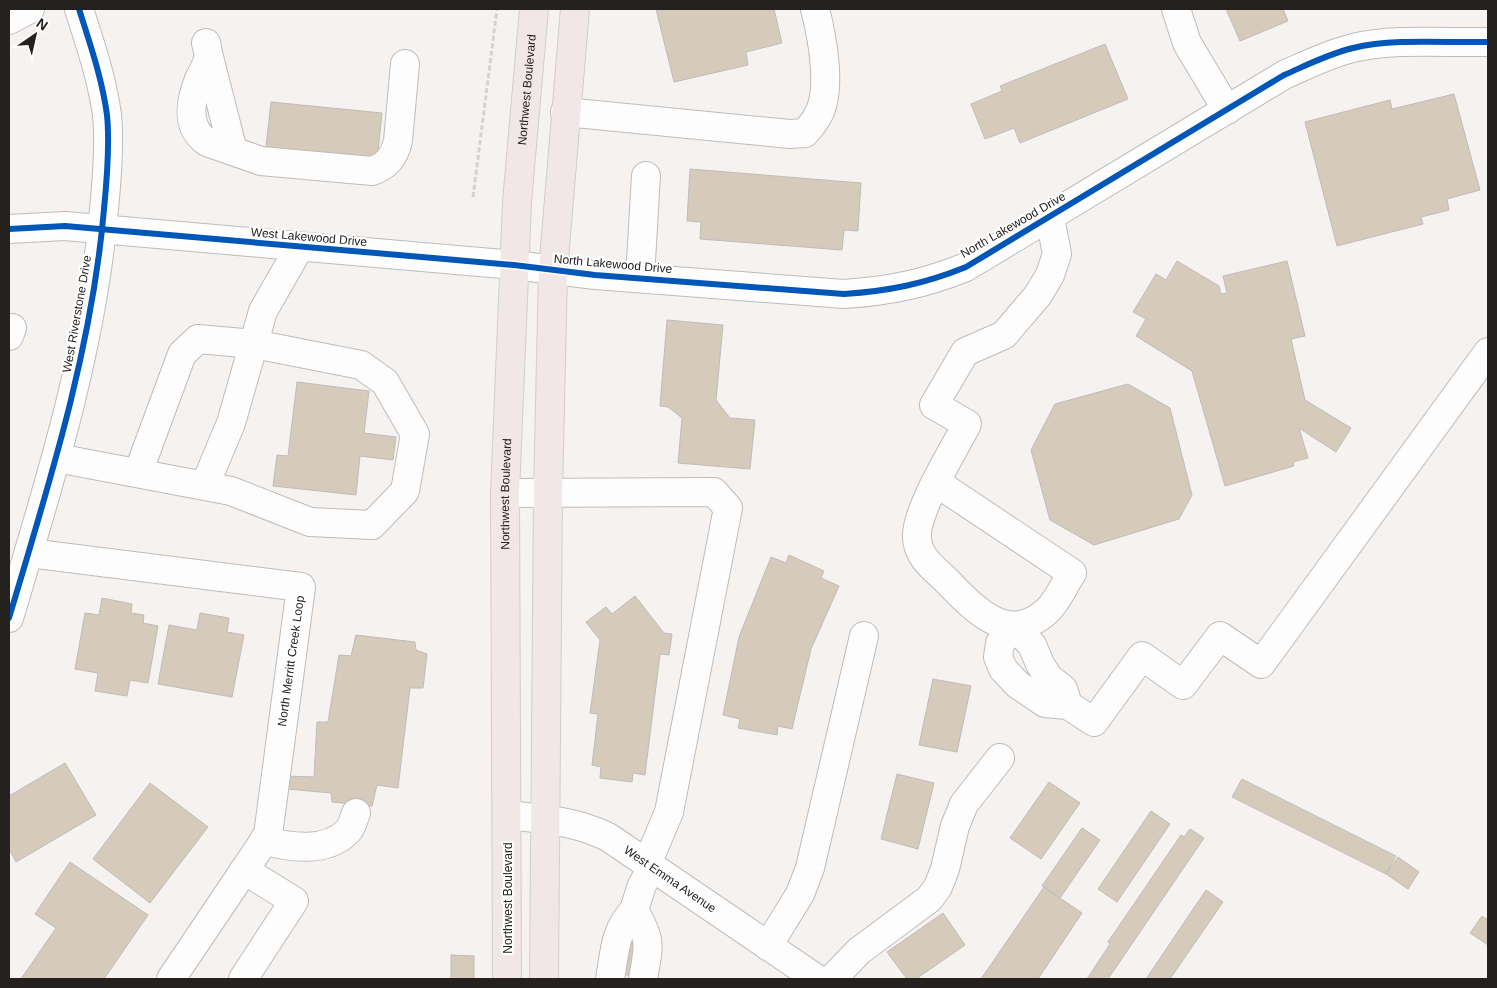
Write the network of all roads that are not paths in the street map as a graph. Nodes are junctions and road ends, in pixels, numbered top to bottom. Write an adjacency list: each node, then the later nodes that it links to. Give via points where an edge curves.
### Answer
1 (30, 9): 6 (street)
2 (79, 9): 16 (street, West Riverstone Drive, via 97,62 107,116)
3 (534, 9): 18 (main road, Northwest Boulevard)
4 (575, 9): 12 (main road)
5 (1176, 9): 11 (street, via 1187,43)
6 (9, 20)
7 (818, 22): 12 (street, via 825,91 818,116 805,133)
8 (1488, 42): 11 (street, North Lakewood Drive, via 1354,48 1326,56 1284,75)
9 (208, 50): 10 (street, via 233,151 261,161 372,171 391,159 398,141)
10 (404, 64)
11 (1227, 110): 14 (street, North Lakewood Drive)
12 (565, 112): 19 (main road)
13 (646, 176): 20 (street)
14 (1050, 218): 20 (street, North Lakewood Drive, via 966,267 938,278 884,291 844,294); 25 (street, via 1057,254 1038,295 1004,335 965,352 934,405 967,424)
15 (9, 229): 16 (street, via 65,226)
16 (102, 231): 17 (street, West Lakewood Drive); 23 (street, West Riverstone Drive, via 76,382)
17 (299, 248): 18 (street, West Lakewood Drive); 21 (street, via 263,310)
18 (514, 266): 19 (street, North Lakewood Drive); 27 (main road, Northwest Boulevard)
19 (553, 271): 20 (street, North Lakewood Drive); 28 (main road)
20 (640, 278)
21 (254, 344): 24 (street, via 198,339 182,354); 26 (street, via 231,424); 26 (street, via 361,365 385,382 415,434 404,491 372,525 310,522 232,491)
22 (1488, 352): 34 (street, via 1261,664 1220,636 1183,685 1142,656 1094,722)
23 (56, 458): 24 (street); 29 (street, West Riverstone Drive)
24 (138, 473): 26 (street)
25 (937, 483): 32 (street, via 919,518 916,536 919,552 978,612 995,622); 32 (street, via 1072,573 1048,611)
26 (205, 485)
27 (505, 493): 28 (street); 37 (main road, Northwest Boulevard)
28 (548, 493): 38 (main road); 40 (street, via 714,492 728,508 669,812)
29 (29, 553): 30 (street, West Riverstone Drive); 39 (street, North Merritt Creek Loop, via 301,587 268,835)
30 (13, 590): 31 (street, West Riverstone Drive)
31 (9, 618)
32 (1015, 627): 34 (street, via 1032,644 1049,678 1063,690); 34 (street, via 1000,643 998,657 1003,669 1017,684 1045,703)
33 (864, 636): 43 (street, via 810,868 800,894)
34 (1068, 705)
35 (1000, 758): 51 (street, via 964,804 945,869 929,899 859,951)
36 (356, 813): 39 (street, via 348,831 308,848 286,847)
37 (508, 815): 38 (street, West Emma Avenue); 46 (main road, Northwest Boulevard)
38 (545, 819): 40 (street, West Emma Avenue, via 587,827 608,837); 47 (main road)
39 (264, 840): 41 (street, North Merritt Creek Loop)
40 (650, 866): 42 (street); 43 (street, West Emma Avenue)
41 (244, 870): 44 (street, North Merritt Creek Loop); 45 (street, via 294,901)
42 (634, 910): 48 (street, via 617,935); 49 (street, via 648,934)
43 (768, 946): 50 (street, West Emma Avenue)
44 (171, 979)
45 (243, 979)
46 (507, 979)
47 (544, 979)
48 (610, 979)
49 (643, 979)
50 (817, 979)
51 (832, 979)

